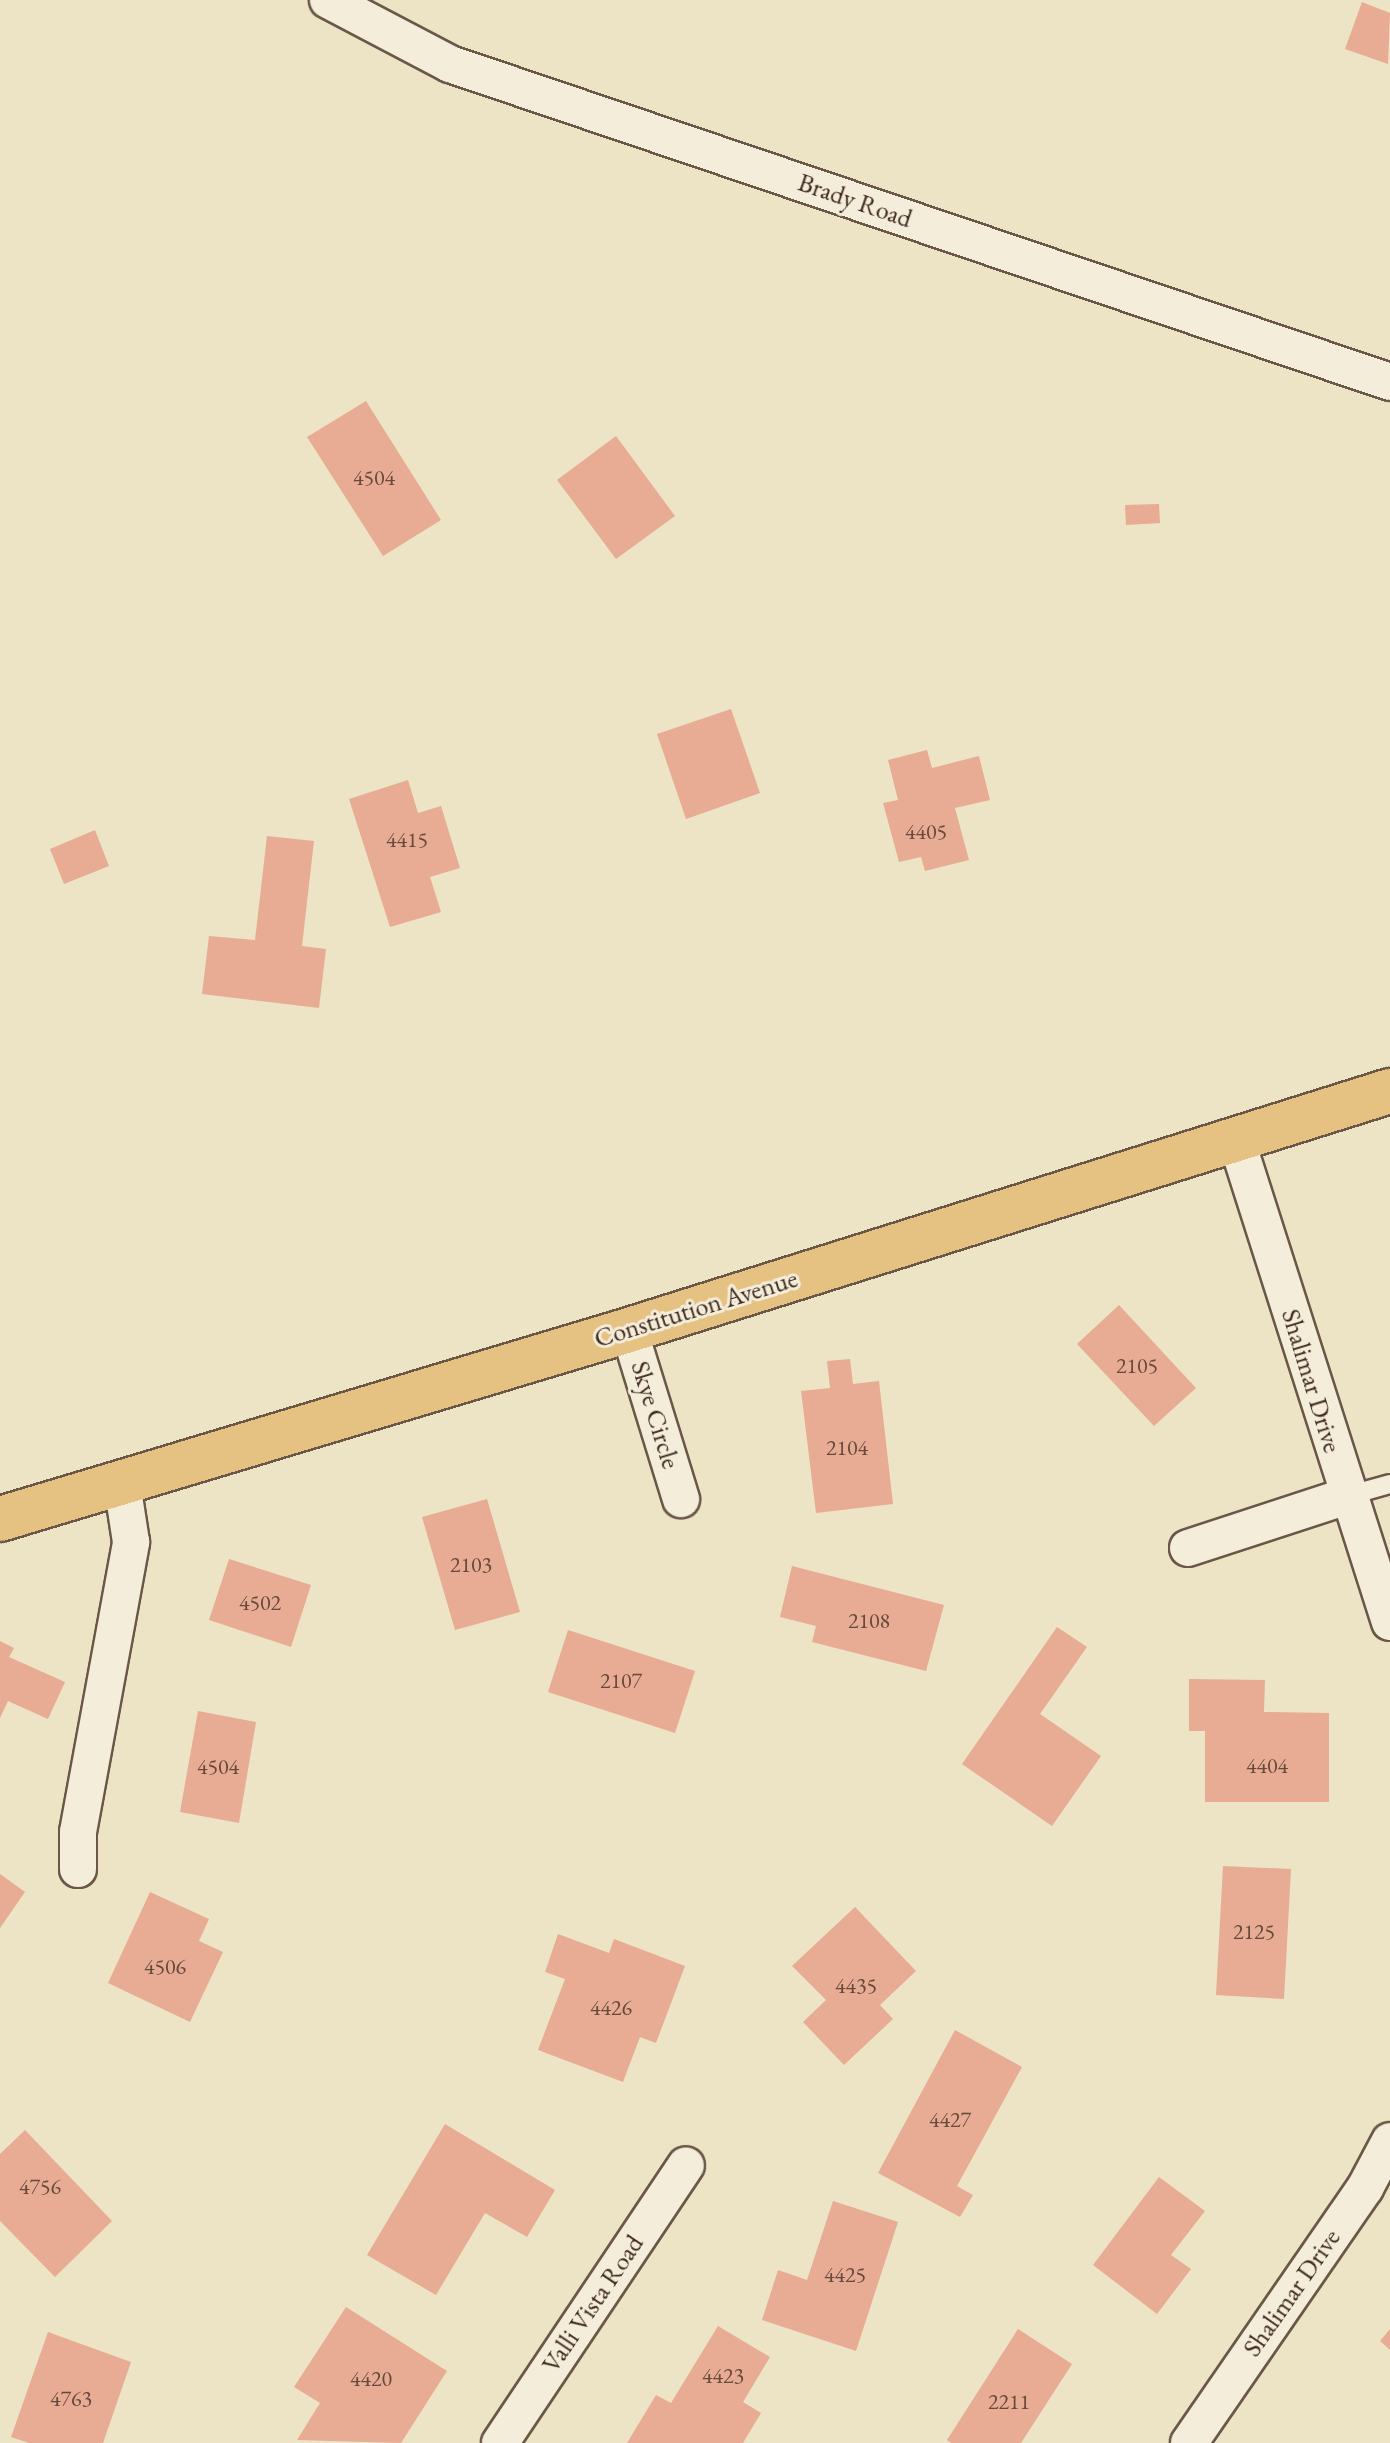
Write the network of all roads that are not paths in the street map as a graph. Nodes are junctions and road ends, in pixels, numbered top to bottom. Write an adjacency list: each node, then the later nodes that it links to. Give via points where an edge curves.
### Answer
1 (328, 0): 2 (street, Brady Road, via 450,64)
2 (1390, 382)
3 (1390, 1091): 4 (main road, Constitution Avenue)
4 (1236, 1139): 5 (main road, Constitution Avenue); 8 (street, Shalimar Drive)
5 (629, 1330): 6 (main road, Constitution Avenue); 9 (street, Skye Circle)
6 (122, 1483): 10 (main road, Constitution Avenue); 13 (street, via 131,1542 78,1832)
7 (1390, 1484): 8 (lane)
8 (1347, 1496): 11 (street); 12 (street, Shalimar Drive)
9 (681, 1499)
10 (0, 1519)
11 (1188, 1548)
12 (1390, 1622)
13 (78, 1869)
14 (1390, 2141): 17 (street, Shalimar Drive, via 1365,2188)
15 (686, 2165): 16 (street, Valli Vista Road)
16 (500, 2443)
17 (1189, 2443)

